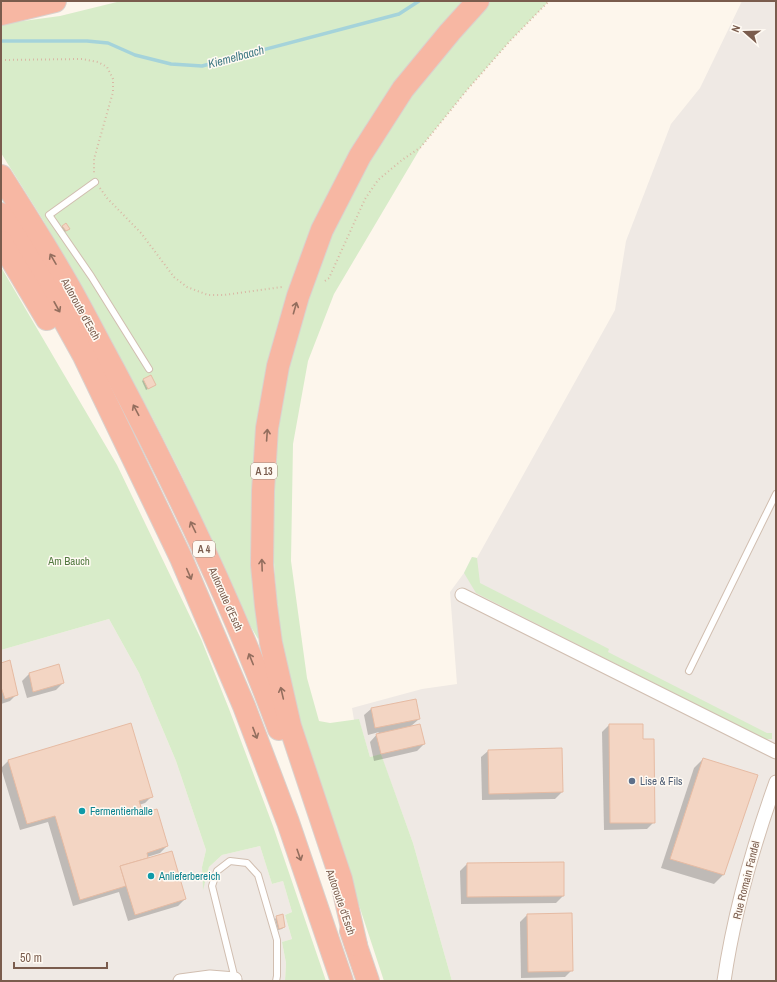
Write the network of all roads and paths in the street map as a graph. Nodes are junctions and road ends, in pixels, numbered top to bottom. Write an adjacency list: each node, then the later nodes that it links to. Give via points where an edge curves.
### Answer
1 (54, 1): 4 (highway)
2 (478, 1): 20 (highway, A 13, one-way to 2, via 341,879 290,726 271,643 262,565 267,428 281,358 298,296 322,230 360,156 403,89)
3 (549, 1): 11 (path, via 472,84 421,147 378,180 365,199 329,278)
4 (1, 14)
5 (1, 60): 7 (path, via 82,60 98,62 107,68 113,79 113,92 94,159)
6 (1, 176): 9 (highway, Autoroute d'Esch / A 4)
7 (95, 182): 9 (lane); 12 (path, via 141,233 174,276 187,287 208,295)
8 (1, 214): 14 (highway, Autoroute d'Esch / A 4, one-way to 14, via 84,356)
9 (41, 221): 13 (lane, via 91,276); 20 (highway, Autoroute d'Esch / A 4, one-way to 9, via 310,813 238,625 171,480 68,285)
10 (1, 242): 14 (highway, A 4)
11 (325, 281)
12 (282, 287)
13 (149, 370)
14 (142, 476): 24 (highway, Autoroute d'Esch / A 4, one-way to 24, via 181,558 244,706 288,822)
15 (776, 494): 17 (lane)
16 (462, 595): 18 (street)
17 (689, 671)
18 (776, 752)
19 (776, 782): 26 (street, Rue Romain Fandel, via 763,817 743,888)
20 (356, 945): 25 (highway, Autoroute d'Esch / A 4)
21 (236, 980): 22 (street, via 210,977); 23 (lane, via 212,886 217,871 230,861 247,863 258,875 277,940)
22 (180, 981)
23 (276, 981)
24 (342, 981)
25 (368, 981)
26 (724, 981)

